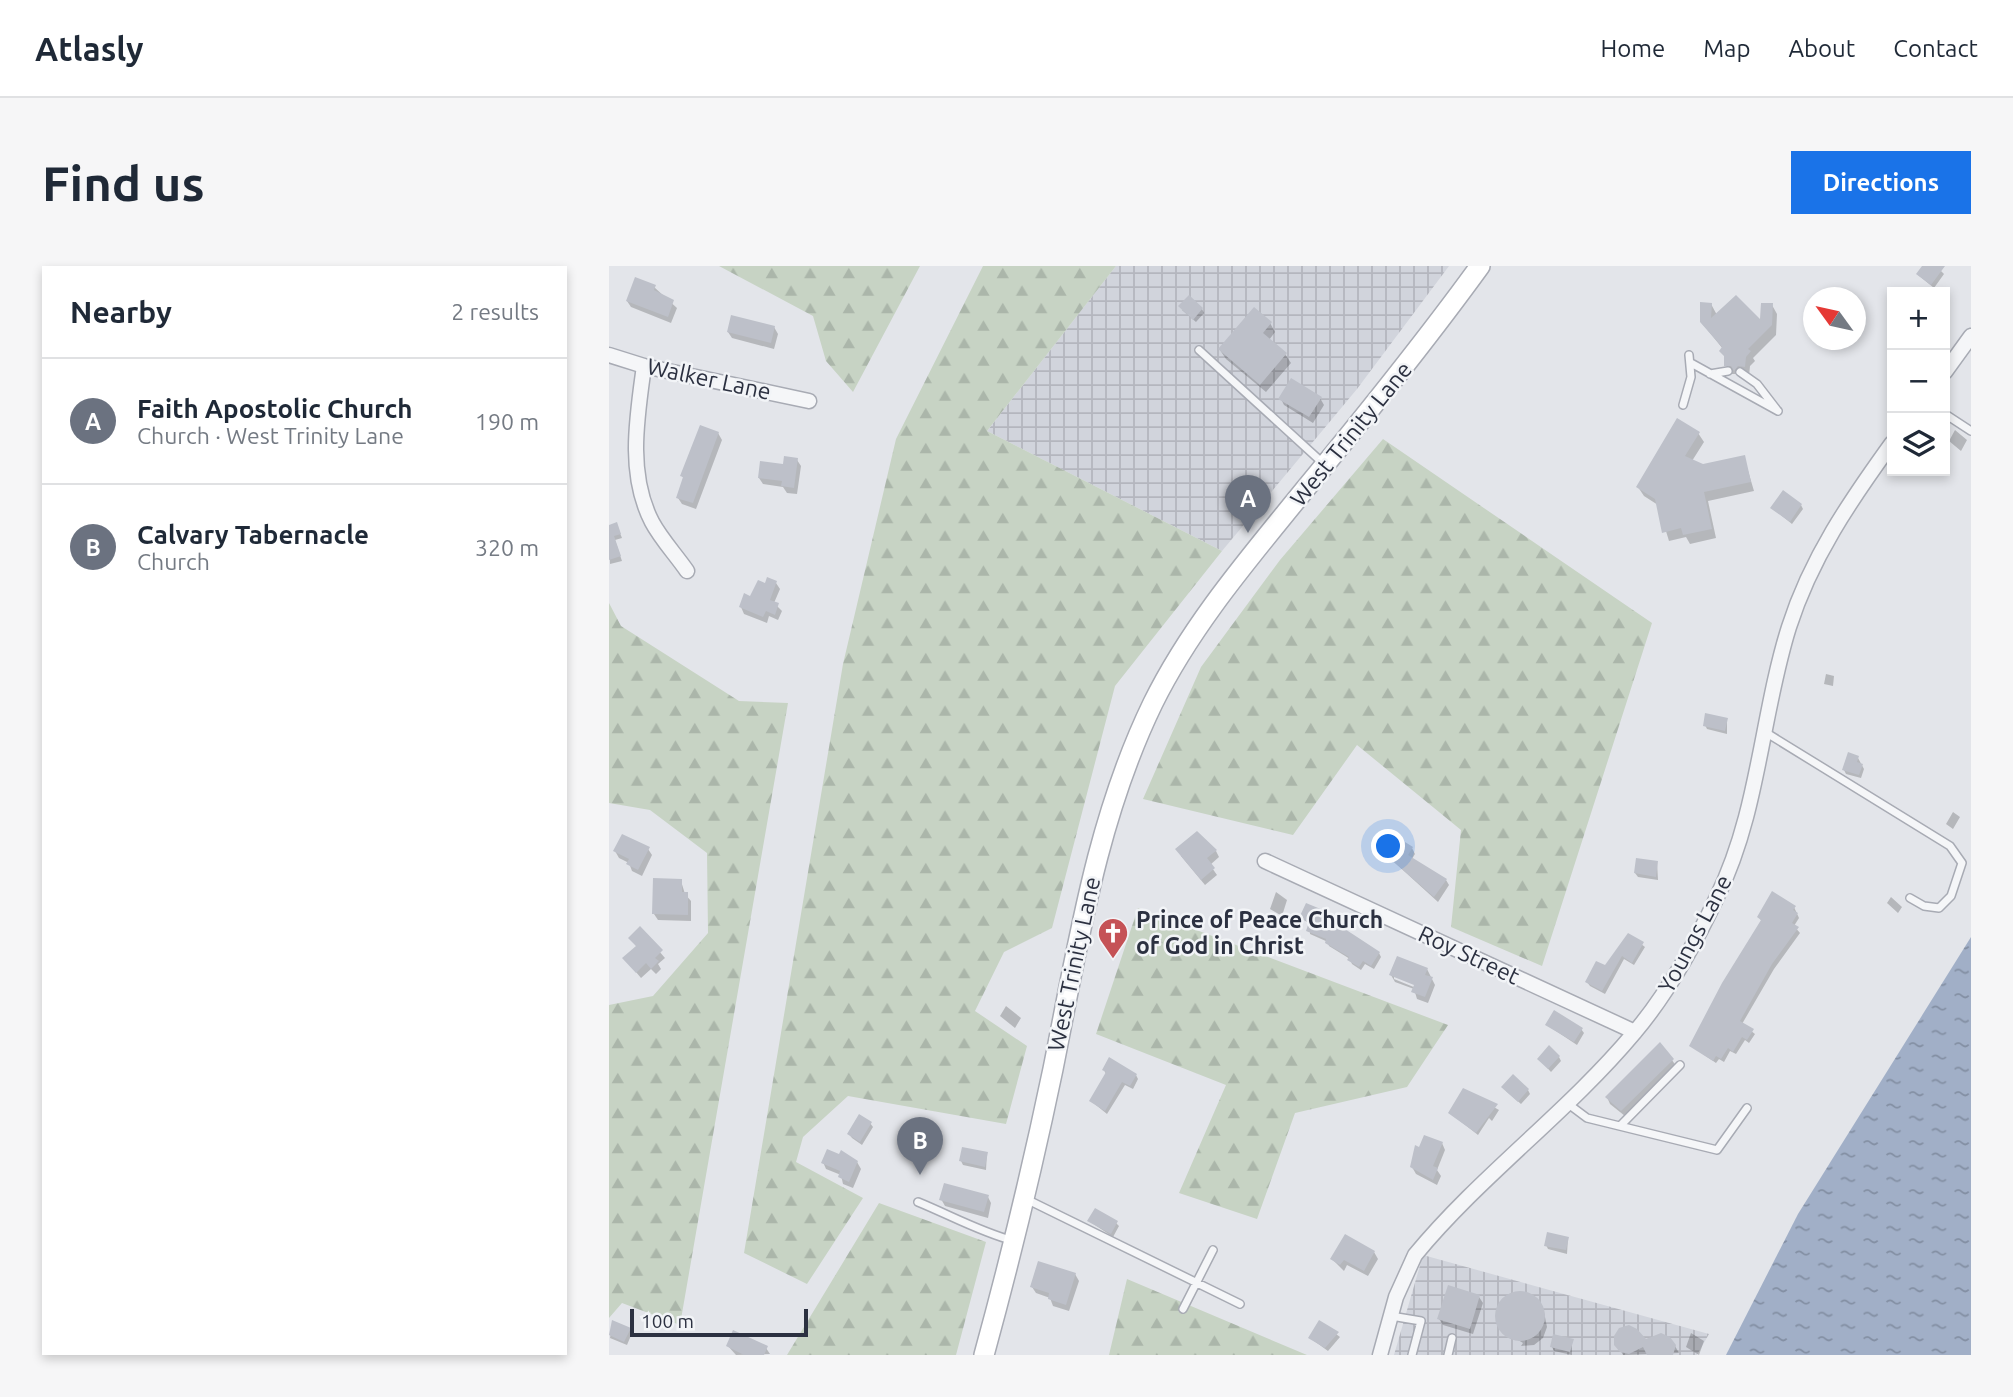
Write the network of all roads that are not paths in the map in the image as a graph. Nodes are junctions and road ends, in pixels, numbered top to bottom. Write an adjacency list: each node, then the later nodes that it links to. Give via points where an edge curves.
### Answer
1 (1481, 266): 15 (main road, West Trinity Lane)
2 (1971, 337): 5 (street)
3 (1199, 351): 15 (lane)
4 (609, 355): 6 (street, Walker Lane)
5 (1950, 365)
6 (643, 366): 10 (street, Walker Lane); 16 (street, via 636,430 639,486 652,522)
7 (1728, 371): 9 (lane)
8 (1740, 372): 9 (lane, via 1757,384 1778,411)
9 (1709, 374): 11 (lane, via 1690,359 1691,377)
10 (809, 401)
11 (1683, 405)
12 (1950, 417): 13 (lane)
13 (1971, 431)
14 (1887, 450): 17 (street, Youngs Lane, via 1843,511 1808,574 1789,629)
15 (1325, 465): 25 (main road, West Trinity Lane, via 1193,634 1154,700 1128,757 1104,825)
16 (687, 571)
17 (1765, 732): 19 (lane, via 1957,854 1962,863 1959,874 1951,896 1939,908); 20 (street, Youngs Lane, via 1744,829 1731,866 1667,988)
18 (1265, 861): 20 (street, Roy Street)
19 (1910, 898)
20 (1635, 1032): 22 (street, Youngs Lane)
21 (1680, 1065): 24 (lane)
22 (1567, 1103): 24 (lane, via 1587,1118); 32 (street, Youngs Lane, via 1415,1255)
23 (1747, 1108): 24 (lane, via 1717,1150)
24 (1620, 1126)
25 (1025, 1198): 27 (main road, West Trinity Lane); 29 (lane)
26 (918, 1202): 27 (lane, via 983,1233)
27 (1014, 1241): 34 (main road, West Trinity Lane)
28 (1213, 1250): 29 (lane)
29 (1196, 1282): 30 (lane); 31 (lane)
30 (1240, 1304)
31 (1183, 1309)
32 (1391, 1316): 35 (street, Youngs Lane); 36 (lane, via 1421,1321)
33 (1452, 1338): 37 (lane)
34 (983, 1355)
35 (1380, 1355)
36 (1412, 1355)
37 (1448, 1355)

